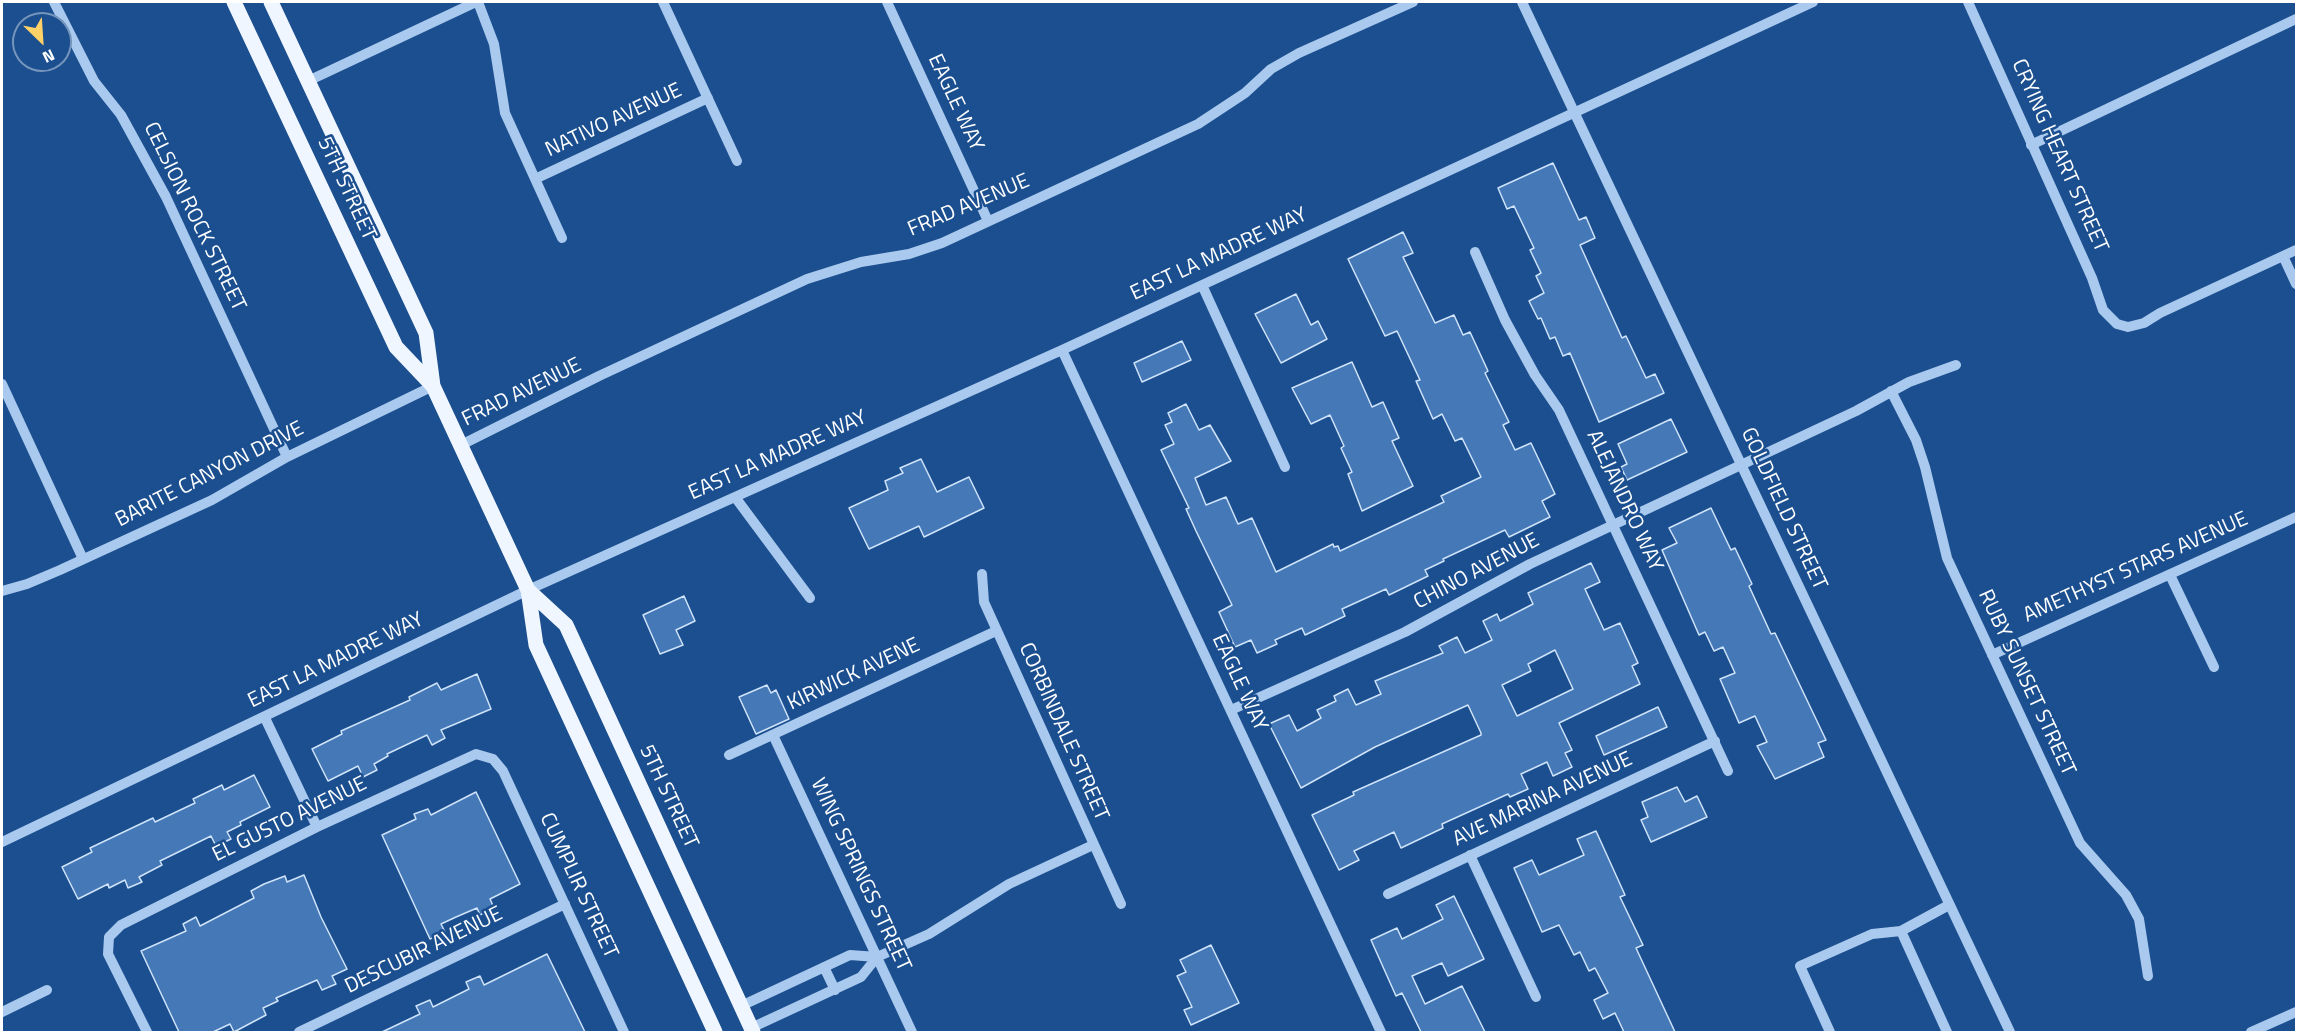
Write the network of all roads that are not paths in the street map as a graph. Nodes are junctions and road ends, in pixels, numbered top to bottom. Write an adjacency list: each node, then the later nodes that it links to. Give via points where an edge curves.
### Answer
1 (54, 2): 31 (street, CELSION ROCK STREET, via 94,81 121,115 166,197)
2 (234, 2): 28 (main road, 5TH STREET, via 396,347)
3 (271, 2): 12 (main road, 5TH STREET)
4 (477, 2): 12 (street); 17 (street, via 494,44 505,113)
5 (663, 2): 13 (street)
6 (887, 2): 18 (street, EAGLE WAY)
7 (1413, 2): 18 (street, FRAD AVENUE, via 1299,53 1271,69 1245,93 1198,124)
8 (1522, 2): 14 (street, GOLDFIELD STREET)
9 (1813, 2): 14 (street, EAST LA MADRE WAY)
10 (1968, 2): 15 (street, CRYING HEART STREET)
11 (2296, 19): 15 (street)
12 (308, 81): 28 (main road, 5TH STREET, via 426,333)
13 (708, 98): 16 (street); 17 (street, NATIVO AVENUE)
14 (1572, 112): 24 (street, EAST LA MADRE WAY); 32 (street, GOLDFIELD STREET)
15 (2031, 145): 22 (street, CRYING HEART STREET, via 2103,310 2116,324 2128,327 2144,323)
16 (737, 161)
17 (535, 179): 19 (street)
18 (988, 221): 30 (street, FRAD AVENUE, via 909,254 861,262 807,279)
19 (562, 238)
20 (2296, 250): 22 (street)
21 (1475, 252): 36 (street, ALEJANDRO WAY, via 1505,320 1559,410)
22 (2283, 256): 23 (street)
23 (2296, 284)
24 (1202, 285): 25 (street, EAST LA MADRE WAY); 33 (street)
25 (1062, 350): 34 (street, EAST LA MADRE WAY); 46 (street, EAGLE WAY)
26 (1956, 365): 29 (street, CHINO AVENUE)
27 (2, 384): 37 (street)
28 (433, 386): 30 (main road, 5TH STREET); 31 (street, BARITE CANYON DRIVE)
29 (1891, 391): 32 (street, CHINO AVENUE); 44 (street, RUBY SUNSET STREET, via 1916,440 1947,558)
30 (460, 445): 40 (main road, 5TH STREET)
31 (287, 457): 37 (street, BARITE CANYON DRIVE, via 212,500)
32 (1741, 466): 36 (street, CHINO AVENUE); 60 (street, GOLDFIELD STREET)
33 (1286, 467)
34 (735, 497): 40 (street, EAST LA MADRE WAY); 42 (street)
35 (2296, 517): 39 (street, AMETHYST STARS AVENUE)
36 (1614, 525): 46 (street, CHINO AVENUE, via 1530,564 1406,632); 49 (street, ALEJANDRO WAY)
37 (83, 560): 41 (street, BARITE CANYON DRIVE)
38 (982, 574): 43 (street, CORBINDALE STREET, via 984,602)
39 (2170, 574): 44 (street, AMETHYST STARS AVENUE); 45 (street)
40 (528, 590): 47 (street, EAST LA MADRE WAY); 68 (main road, 5TH STREET, via 566,625); 75 (main road, 5TH STREET, via 536,645)
41 (2, 591)
42 (810, 598)
43 (996, 631): 48 (street, KIRWICK AVENE); 55 (street, CORBINDALE STREET)
44 (1992, 655): 64 (street, RUBY SUNSET STREET, via 2080,843 2126,895 2139,919)
45 (2214, 667)
46 (1231, 710): 77 (street, EAGLE WAY)
47 (265, 718): 53 (street); 54 (street, EAST LA MADRE WAY)
48 (773, 735): 50 (street, KIRWICK AVENE); 62 (street, WING SPRINGS STREET)
49 (1715, 741): 52 (street, ALEJANDRO WAY); 56 (street, AVE MARINA AVENUE)
50 (729, 755)
51 (493, 759): 53 (street, EL GUSTO AVENUE, via 476,754); 58 (street, CUMPLIR STREET, via 504,771)
52 (1728, 771)
53 (316, 826): 72 (street, EL GUSTO AVENUE, via 121,925 109,937 108,954)
54 (2, 842)
55 (1093, 845): 59 (street, CORBINDALE STREET); 62 (street, via 1009,884 929,934)
56 (1470, 855): 57 (street, AVE MARINA AVENUE); 67 (street)
57 (1388, 894)
58 (565, 904): 73 (street, DESCUBIR AVENUE); 74 (street, CUMPLIR STREET)
59 (1121, 904)
60 (1949, 905): 61 (street); 80 (street, GOLDFIELD STREET)
61 (1901, 931): 78 (street, via 1872,934 1800,966); 79 (street)
62 (877, 957): 63 (street, via 850,955); 66 (street, via 861,977); 76 (street, WING SPRINGS STREET)
63 (824, 967): 66 (street); 68 (street)
64 (2148, 976)
65 (47, 990): 69 (street)
66 (835, 990): 71 (street)
67 (1536, 997)
68 (741, 1006): 71 (main road, 5TH STREET)
69 (2, 1012)
70 (2296, 1012): 81 (street)
71 (752, 1030)
72 (147, 1032)
73 (299, 1032)
74 (624, 1032)
75 (715, 1032)
76 (912, 1032)
77 (1381, 1032)
78 (1830, 1032)
79 (1947, 1032)
80 (2010, 1032)
81 (2250, 1032)

